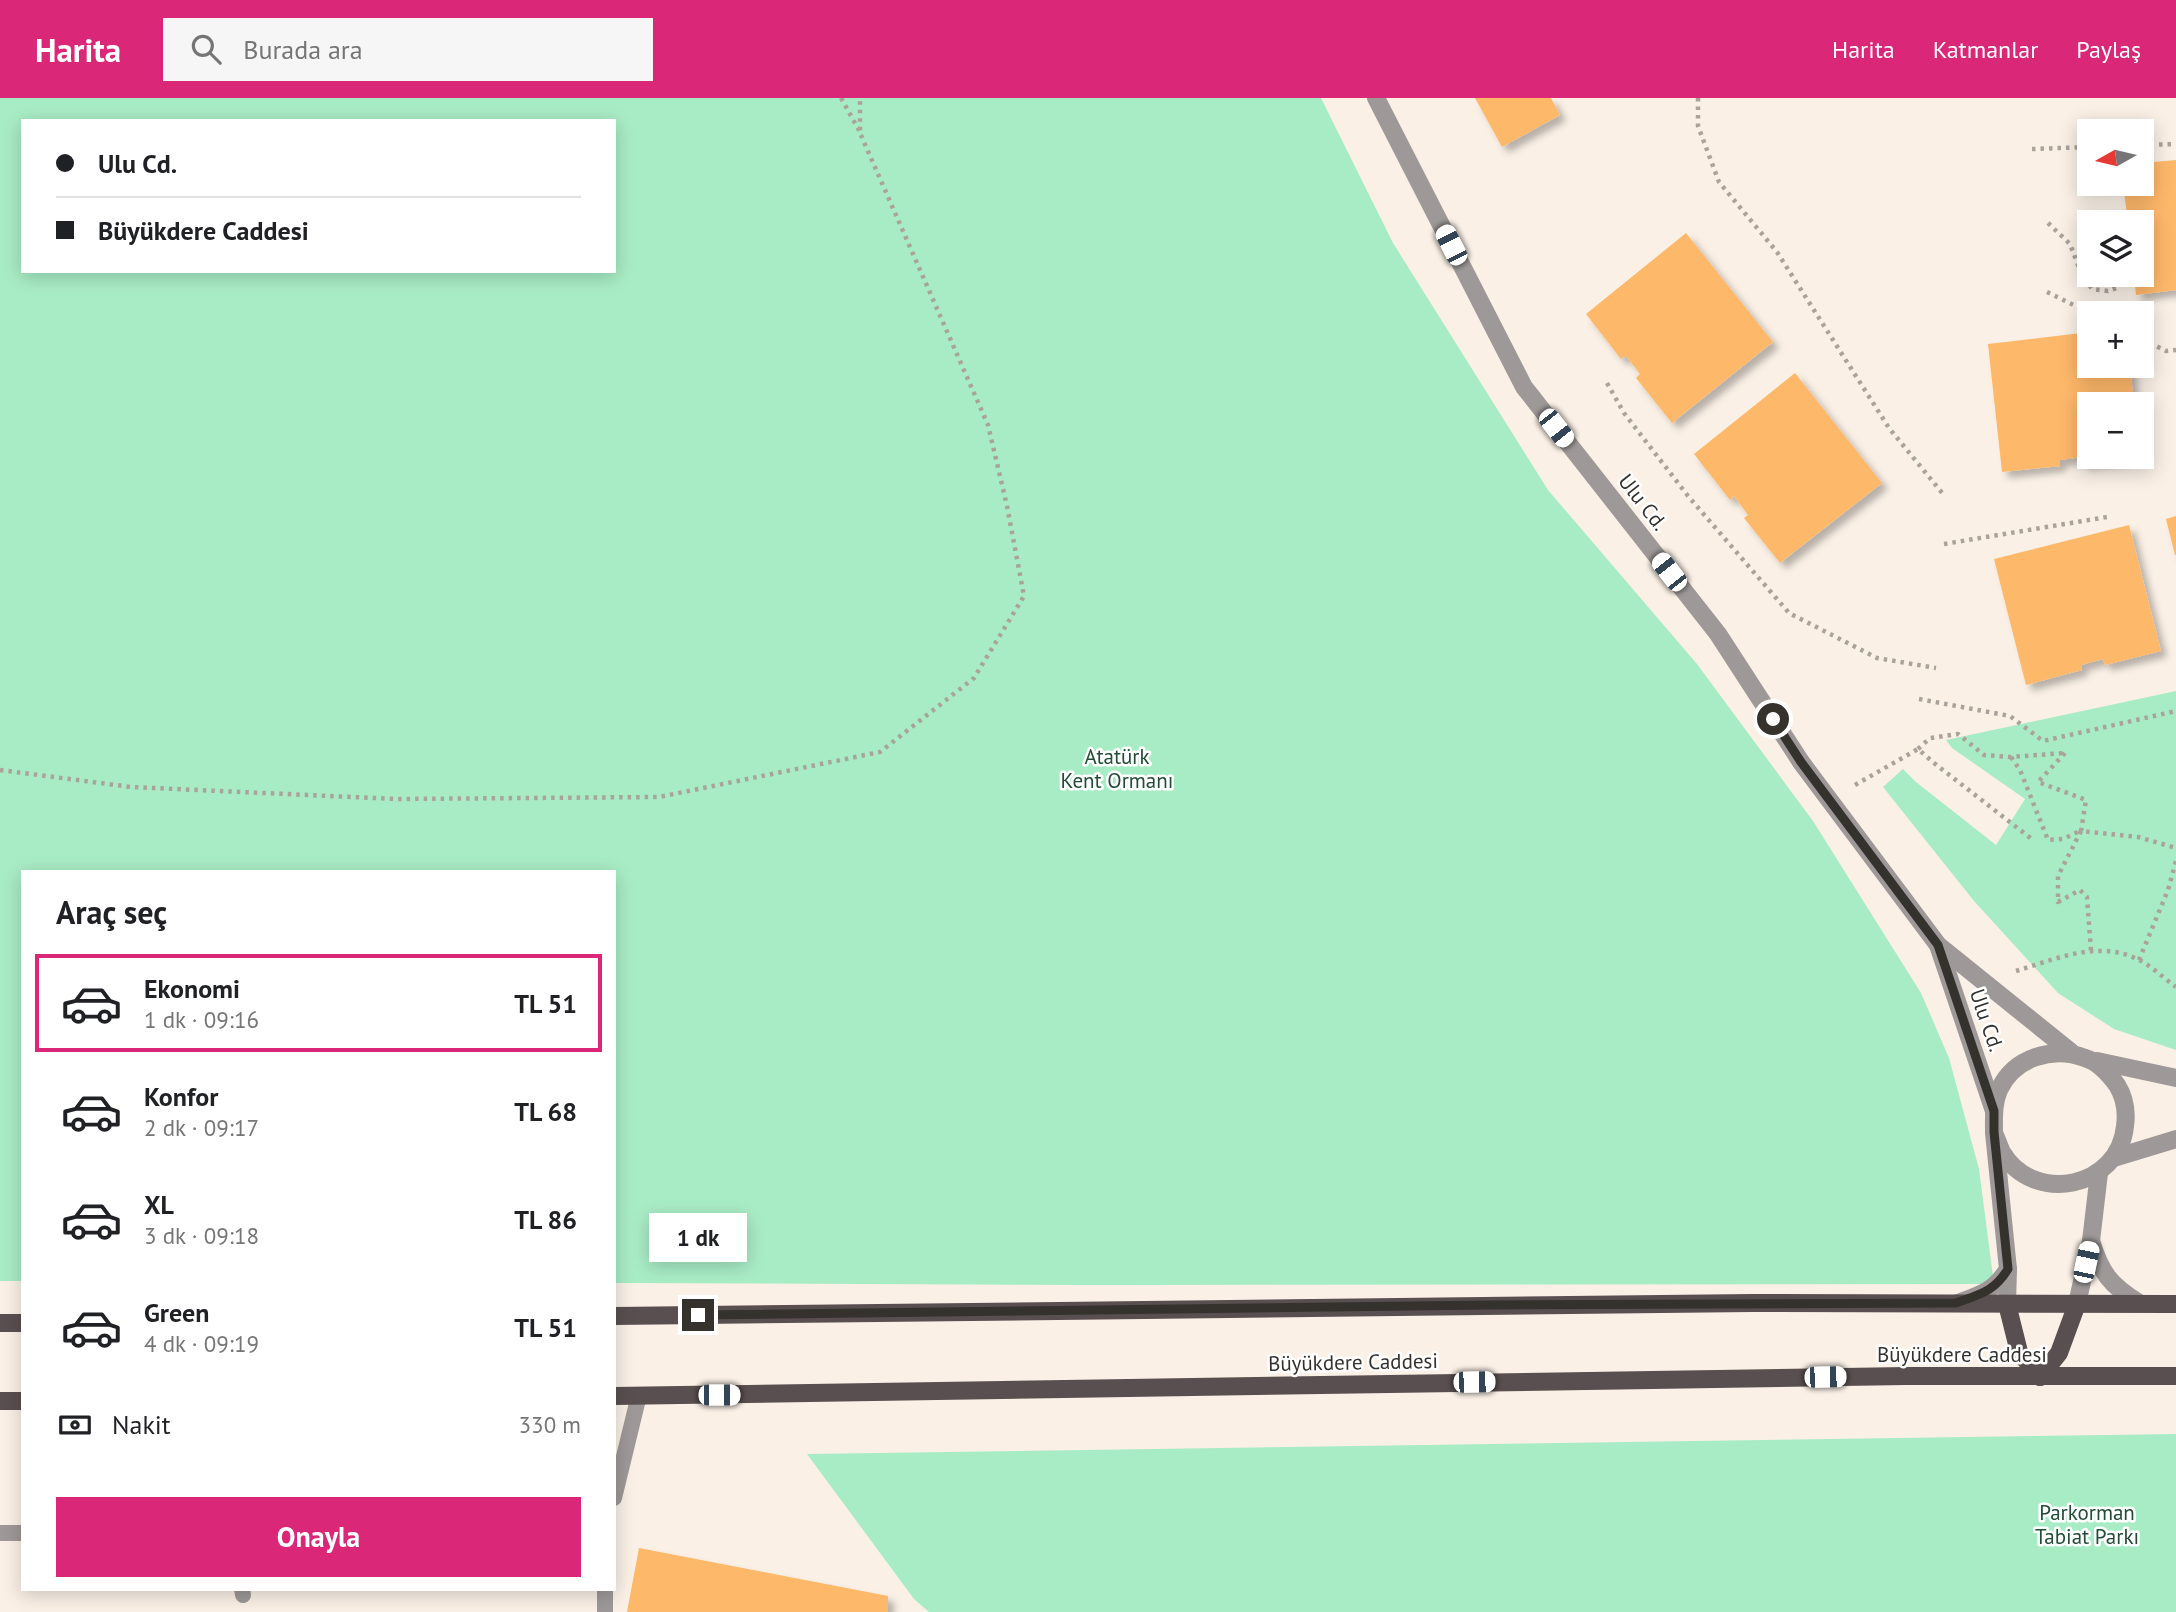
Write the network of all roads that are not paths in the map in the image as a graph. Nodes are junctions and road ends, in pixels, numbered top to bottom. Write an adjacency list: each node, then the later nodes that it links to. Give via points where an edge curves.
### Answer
1 (1376, 98): 2 (street, Ulu Cd., via 1524,387 1718,634 1801,762)
2 (1938, 945): 3 (street, Ulu Cd.); 6 (street, Ulu Cd.)
3 (2071, 1052): 4 (street); 6 (street, via 2029,1059 2012,1072 1999,1090)
4 (2092, 1060): 5 (street); 9 (street, via 2115,1083 2126,1114 2124,1137)
5 (2176, 1078)
6 (1994, 1111): 7 (street)
7 (1994, 1132): 10 (street, via 2002,1153 2035,1181 2057,1186 2079,1183); 12 (street)
8 (2176, 1139): 9 (street)
9 (2114, 1158): 10 (street)
10 (2099, 1173): 11 (street)
11 (2091, 1241): 14 (street, via 2099,1266 2114,1285); 16 (street)
12 (2008, 1269): 13 (street, via 1992,1289); 15 (street)
13 (1956, 1303): 15 (main road); 18 (main road)
14 (2139, 1303): 16 (main road); 17 (main road)
15 (2007, 1304): 16 (main road); 22 (main road, via 2019,1352)
16 (2077, 1304): 22 (main road, via 2059,1353)
17 (2176, 1304)
18 (616, 1316)
19 (0, 1323): 20 (main road)
20 (21, 1323)
21 (2176, 1376): 22 (main road, Büyükdere Caddesi)
22 (2040, 1377): 23 (main road, Büyükdere Caddesi)
23 (639, 1395): 24 (main road, Büyükdere Caddesi); 27 (lane)
24 (616, 1396)
25 (0, 1401): 26 (main road)
26 (21, 1401)
27 (616, 1490)
28 (0, 1533): 29 (lane)
29 (21, 1533)
30 (605, 1591): 31 (lane)
31 (605, 1612)

